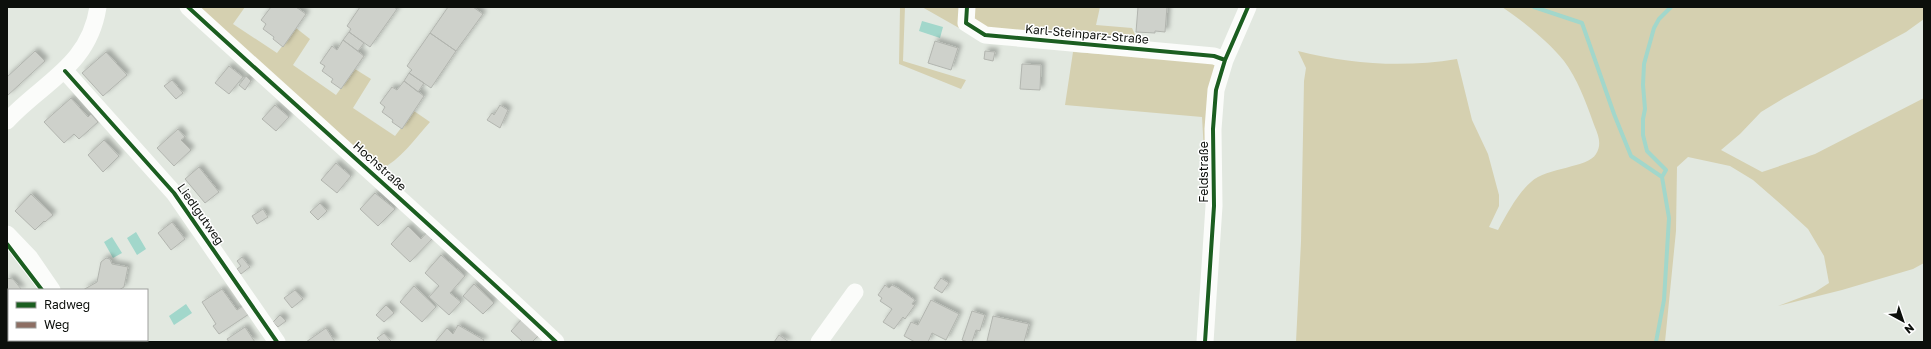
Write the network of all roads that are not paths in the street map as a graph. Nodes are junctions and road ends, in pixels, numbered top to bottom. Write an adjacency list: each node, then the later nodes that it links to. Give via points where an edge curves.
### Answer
1 (98, 7): 6 (street, via 88,41)
2 (188, 7): 12 (street, Hochstraße, via 301,111 380,179)
3 (967, 7): 5 (street, Karl-Steinparz-Straße, via 966,23 985,35 1214,56)
4 (1248, 7): 5 (street, Feldstraße)
5 (1225, 60): 14 (street, Feldstraße, via 1216,90 1214,109 1214,206)
6 (65, 71): 7 (street, via 31,97); 11 (street, Liedlgutweg, via 174,193)
7 (7, 122)
8 (7, 234): 9 (street, via 30,258)
9 (51, 289)
10 (855, 292): 13 (street)
11 (278, 342)
12 (556, 342)
13 (819, 342)
14 (1205, 342)

